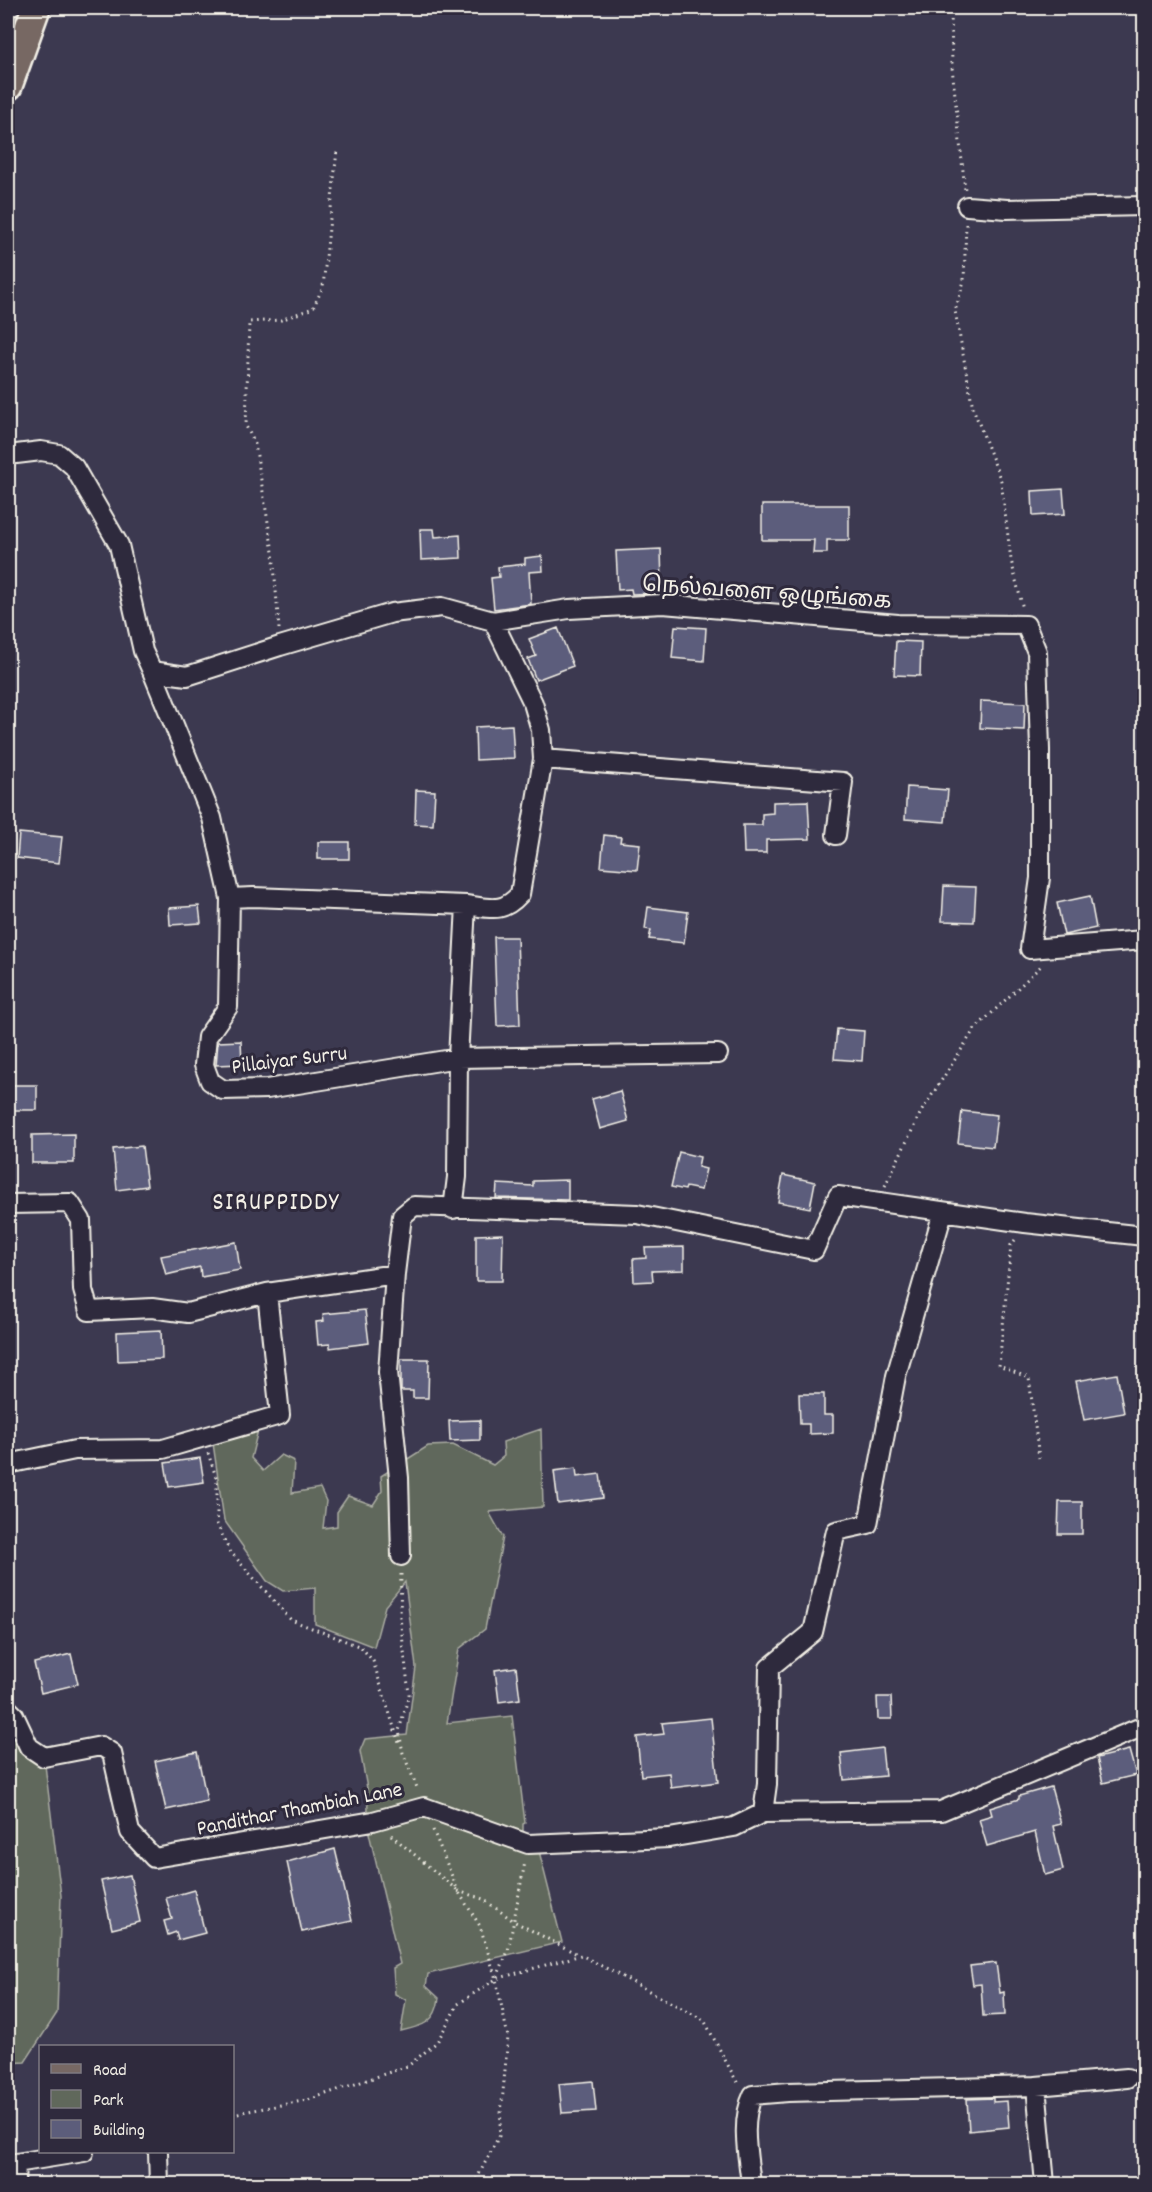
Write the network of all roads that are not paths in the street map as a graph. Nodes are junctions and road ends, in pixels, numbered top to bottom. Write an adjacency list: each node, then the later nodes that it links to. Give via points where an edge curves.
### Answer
1 (36, 8): 2 (main road)
2 (8, 86)
3 (967, 206): 4 (street)
4 (1144, 206)
5 (8, 455): 7 (street, via 41,451 59,454 74,467 119,545 143,651)
6 (493, 621): 7 (street, நெல்வளை ஒழுங்கை, via 442,607 392,613 187,676); 8 (street, via 533,703 541,730); 12 (street, நெல்வளை ஒழுங்கை, via 568,609 663,604 898,624 1026,625 1037,652 1040,750 1040,878 1030,949)
7 (152, 671): 10 (street, Pillaiyar Surru, via 212,818)
8 (543, 759): 9 (street, via 843,782); 11 (street, via 520,894 510,904 496,909)
9 (836, 835)
10 (230, 898): 11 (street); 14 (street, Pillaiyar Surru, via 228,1007 207,1037 204,1065 210,1081 223,1090 267,1089)
11 (466, 906): 14 (street)
12 (1144, 940)
13 (718, 1054): 14 (street, Pillaiyar Surru)
14 (458, 1058): 16 (street)
15 (8, 1204): 20 (street, via 70,1203 81,1220 83,1290 89,1311 152,1308 188,1313)
16 (453, 1209): 17 (street, via 637,1214 814,1250 838,1196); 19 (street, via 414,1206 402,1216)
17 (943, 1212): 18 (street); 25 (street, via 896,1376 868,1524 837,1531 813,1632 769,1668)
18 (1144, 1236)
19 (395, 1274): 20 (street); 22 (street, via 388,1372 399,1478)
20 (267, 1293): 21 (street, via 280,1415 163,1449 75,1450)
21 (8, 1464)
22 (401, 1557)
23 (8, 1709): 25 (street, Pandithar Thambiah Lane, via 29,1747 44,1757 101,1746 112,1753 130,1832 154,1858 373,1821 424,1807 528,1844 669,1838 734,1827)
24 (1144, 1726): 25 (street, Pandithar Thambiah Lane, via 941,1811)
25 (763, 1813)
26 (1126, 2078): 27 (street)
27 (1036, 2086): 32 (street, via 753,2096 746,2137); 33 (street)
28 (73, 2153): 30 (street, via 16,2163)
29 (158, 2153): 31 (street)
30 (15, 2184)
31 (159, 2184)
32 (751, 2184)
33 (1045, 2184)

